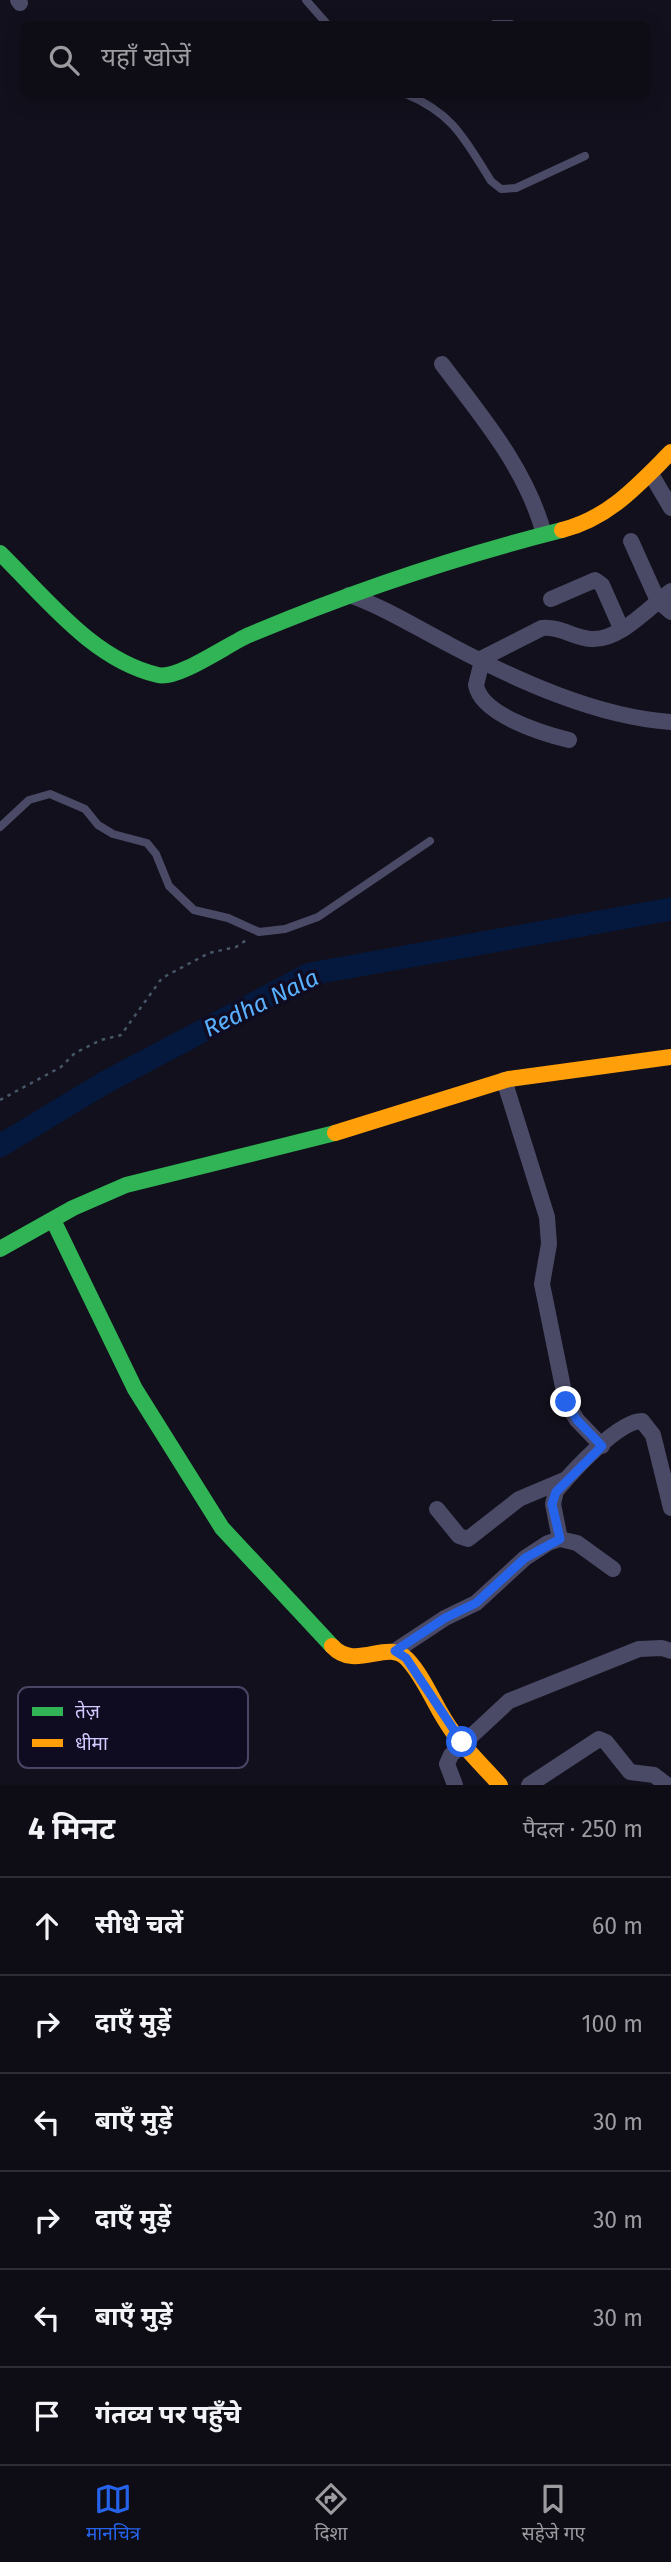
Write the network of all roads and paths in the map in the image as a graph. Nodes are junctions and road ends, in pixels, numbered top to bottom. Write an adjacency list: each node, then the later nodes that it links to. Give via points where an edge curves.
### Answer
1 (306, 0): 2 (lane)
2 (324, 21)
3 (416, 98): 4 (lane, via 449,119 500,189 516,188)
4 (585, 156)
5 (442, 364): 9 (street, via 507,451 530,491)
6 (671, 452): 7 (street)
7 (651, 474): 8 (street); 9 (street, via 600,517)
8 (671, 508)
9 (544, 534): 12 (street)
10 (631, 541): 13 (street)
11 (0, 553): 12 (street, via 90,641 126,665 161,676)
12 (349, 595): 17 (street)
13 (664, 596): 15 (street); 16 (street)
14 (551, 599): 16 (street, via 595,580 602,585)
15 (671, 612)
16 (621, 628): 17 (street, via 593,640 542,628)
17 (480, 661): 18 (street, via 594,708); 19 (street, via 476,685 482,698 519,724)
18 (671, 722)
19 (569, 740)
20 (0, 827): 22 (lane, via 29,800 50,794 85,809 113,834 147,843 169,886 194,910)
21 (429, 841): 22 (lane, via 318,916 285,929)
22 (259, 932): 25 (path, via 236,947 209,953 162,978 121,1035 75,1053 61,1068)
23 (671, 1057): 24 (street)
24 (503, 1080): 26 (street, via 298,1145 126,1185); 28 (street, via 547,1217 549,1244 542,1284 566,1402)
25 (0, 1100)
26 (53, 1220): 27 (street); 34 (street, via 135,1389 237,1547 337,1652 354,1658)
27 (0, 1249)
28 (602, 1446): 29 (street); 30 (street, via 629,1423 642,1421 649,1426)
29 (566, 1479): 31 (street, via 519,1499 468,1539 459,1536); 32 (street, via 553,1498)
30 (671, 1507)
31 (437, 1509)
32 (560, 1539): 33 (street, via 577,1543); 34 (street, via 525,1558 476,1603)
33 (613, 1569)
34 (395, 1651): 36 (street, via 406,1658)
35 (671, 1651): 36 (street, via 639,1649 520,1694)
36 (462, 1742): 37 (street, via 447,1764); 38 (street)
37 (455, 1785)
38 (500, 1785)
39 (529, 1785): 40 (street, via 599,1739 630,1772 654,1775)
40 (667, 1785)

